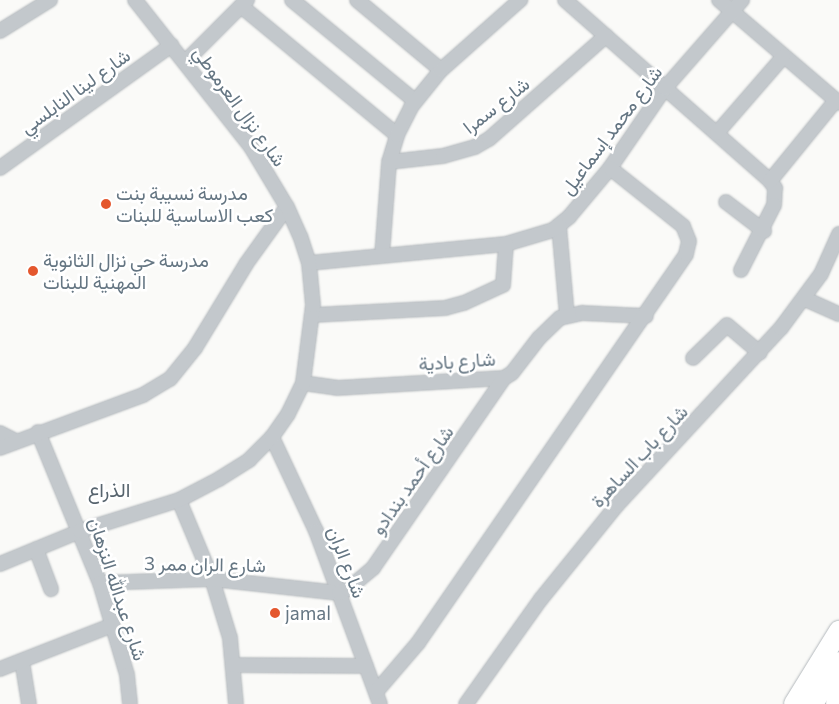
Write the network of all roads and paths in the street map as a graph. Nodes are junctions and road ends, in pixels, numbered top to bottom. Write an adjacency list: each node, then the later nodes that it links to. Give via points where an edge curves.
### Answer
1 (50, 0): 11 (street)
2 (135, 0): 13 (street, شارع نزال العرموطي)
3 (292, 0): 18 (street)
4 (357, 0): 16 (street)
5 (520, 0): 16 (street)
6 (565, 0): 12 (street)
7 (719, 0): 10 (street)
8 (742, 0): 10 (street, شارع محمد إسماعيل)
9 (244, 3): 15 (street); 21 (street)
10 (731, 11): 14 (street); 17 (street, شارع محمد إسماعيل)
11 (0, 31)
12 (606, 36): 17 (street); 22 (street, شارع سمرا, via 482,143 443,156)
13 (172, 45): 15 (street, شارع نزال العرموطي); 23 (street, شارع لينا النابلسي)
14 (783, 57): 19 (street); 20 (street)
15 (185, 62): 27 (street, شارع نزال العرموطي, via 251,147)
16 (441, 70): 18 (street)
17 (665, 88): 20 (street); 24 (street, شارع محمد إسماعيل)
18 (415, 101): 21 (street)
19 (838, 101): 25 (street)
20 (716, 133): 25 (street)
21 (397, 135): 22 (street)
22 (389, 162): 32 (street)
23 (0, 168)
24 (610, 168): 28 (street, شارع محمد إسماعيل); 39 (street, via 683,226 689,241 686,254)
25 (770, 181): 29 (street, via 775,188 774,205)
26 (726, 202): 29 (street)
27 (287, 207): 33 (street, شارع نزال العرموطي); 44 (street, via 246,264 183,365 170,379 143,395)
28 (559, 226): 31 (street, شارع محمد إسماعيل, via 544,234); 38 (street)
29 (764, 231): 34 (street)
30 (839, 234): 35 (street, شارع باب الساهرة, via 821,274)
31 (506, 244): 32 (street, شارع محمد إسماعيل); 37 (street, via 503,285 464,303 445,308)
32 (382, 256): 33 (street, شارع محمد إسماعيل)
33 (309, 263): 37 (street, شارع نزال العرموطي)
34 (741, 270)
35 (805, 298): 36 (street); 40 (street, شارع باب الساهرة)
36 (839, 314)
37 (312, 315): 43 (street, شارع نزال العرموطي)
38 (567, 315): 39 (street); 42 (street, شارع بادية, via 549,326 512,373)
39 (646, 316): 65 (street)
40 (760, 354): 41 (street, via 727,325); 69 (street, شارع باب الساهرة, via 617,505 541,600)
41 (693, 358)
42 (504, 378): 43 (street, شارع بادية, via 337,388); 56 (street, شارع أحمد بندادو, via 373,568 357,585)
43 (304, 382): 46 (street, شارع نزال العرموطي)
44 (38, 432): 47 (street); 50 (street, شارع عبدالله النزهان)
45 (0, 433): 47 (street)
46 (272, 437): 49 (street, شارع نزال العرموطي, via 249,460 220,480); 56 (street, شارع الران, via 316,531)
47 (16, 441): 48 (street)
48 (0, 448)
49 (179, 500): 50 (street, شارع نزال العرموطي); 53 (street)
50 (80, 532): 51 (street, شارع نزال العرموطي); 54 (street, شارع عبدالله النزهان)
51 (36, 549): 52 (street, شارع نزال العرموطي); 55 (street)
52 (0, 564)
53 (212, 579): 54 (street, شارع الران ممر 3); 56 (street, شارع الران ممر 3); 61 (street, via 230,638)
54 (100, 583): 57 (street, شارع عبدالله النزهان)
55 (51, 589)
56 (339, 593): 62 (street, شارع الران)
57 (113, 625): 59 (street); 67 (street, شارع عبدالله النزهان)
58 (839, 631): 70 (highway)
59 (22, 661): 63 (street); 66 (street)
60 (839, 662): 71 (highway)
61 (234, 665): 62 (street); 68 (street)
62 (366, 666): 65 (street, شارع الران)
63 (0, 668)
64 (839, 690): 72 (highway)
65 (378, 698)
66 (29, 704)
67 (130, 704)
68 (236, 704)
69 (466, 704)
70 (794, 704)
71 (813, 704)
72 (836, 704)

